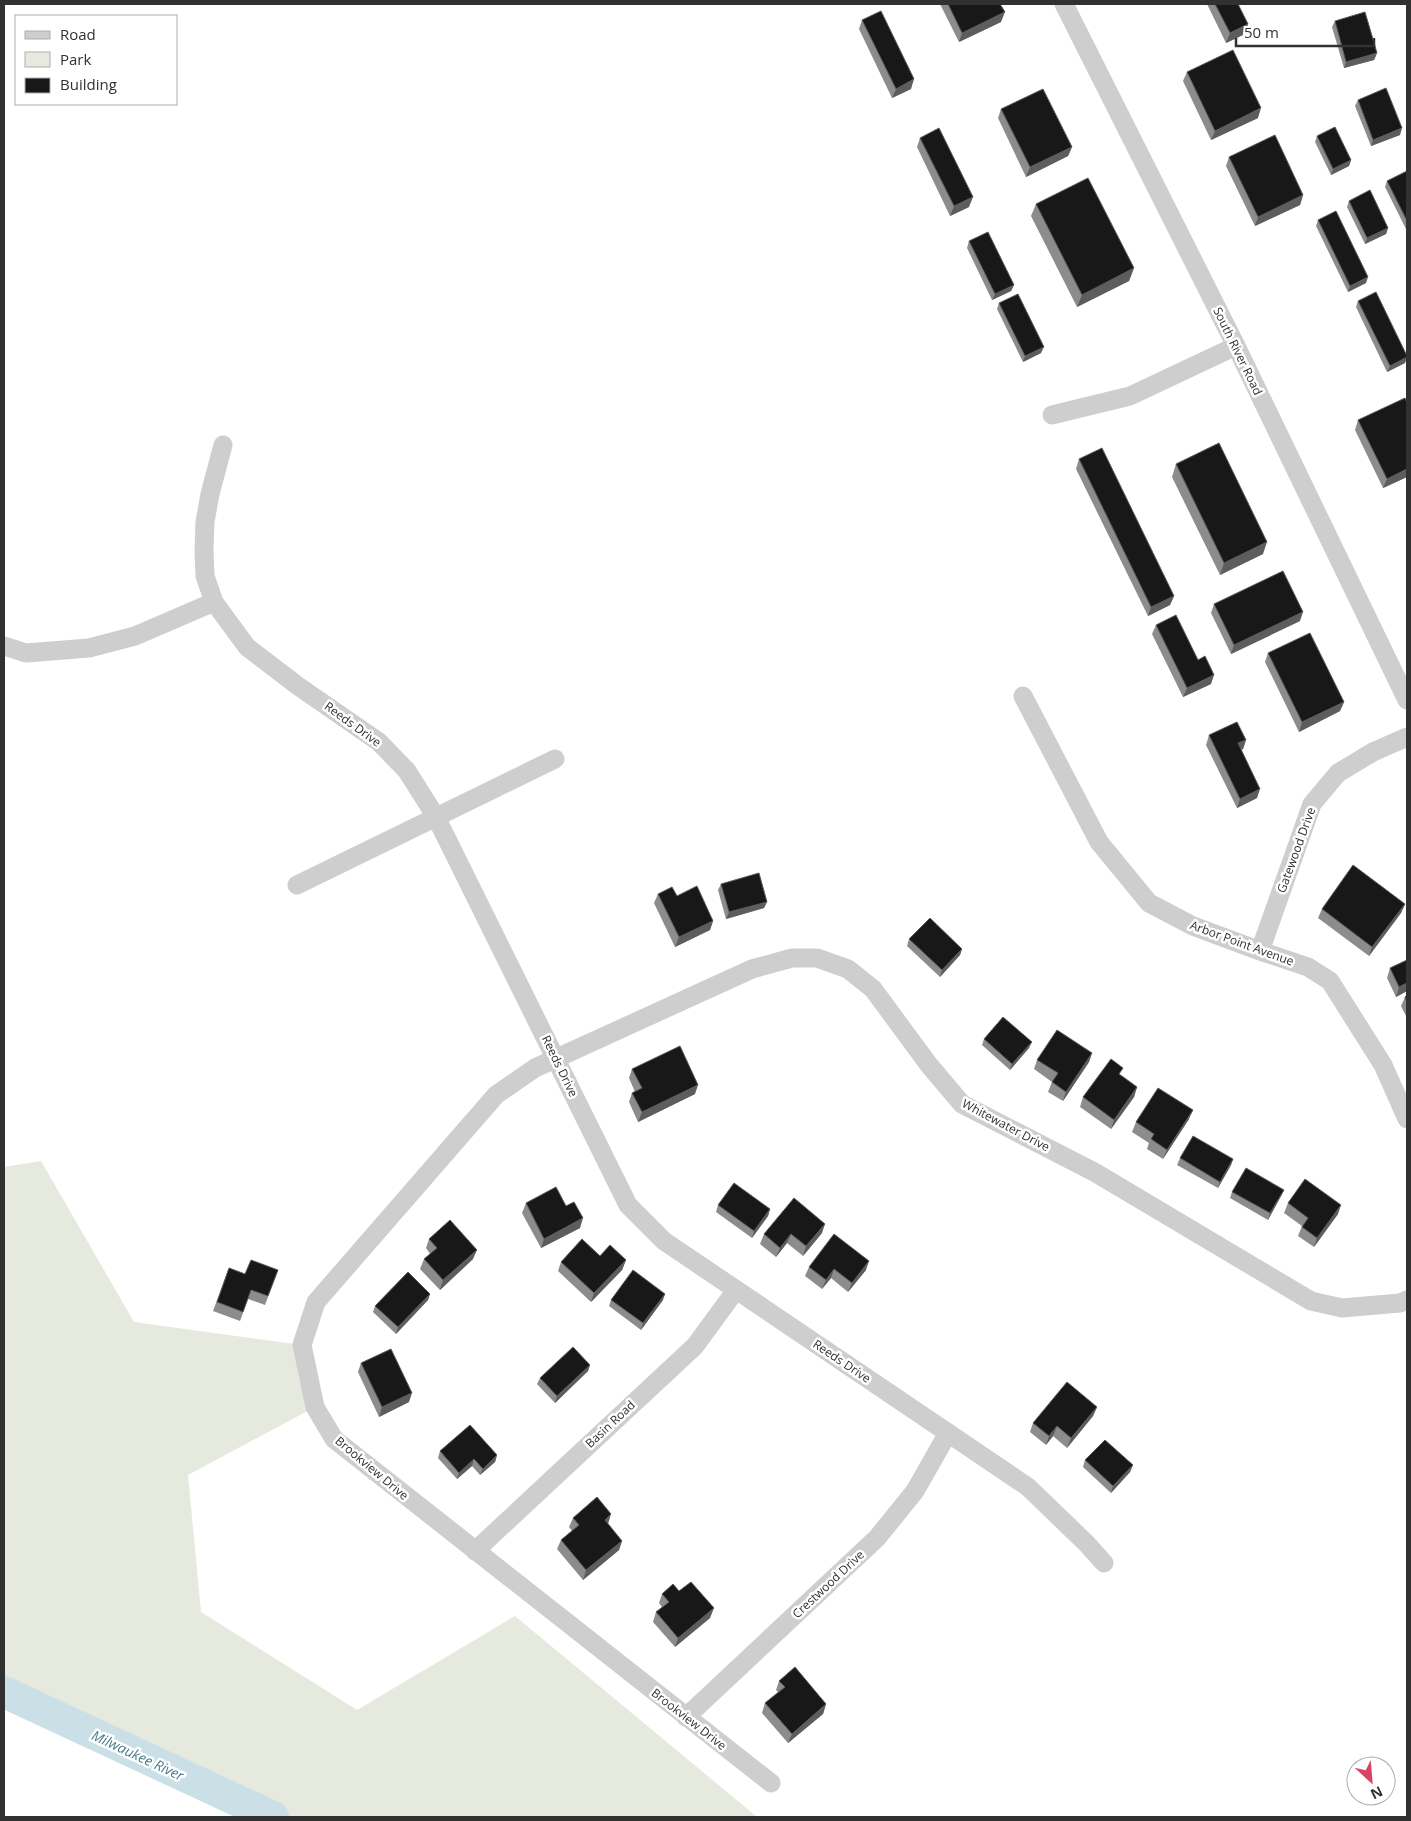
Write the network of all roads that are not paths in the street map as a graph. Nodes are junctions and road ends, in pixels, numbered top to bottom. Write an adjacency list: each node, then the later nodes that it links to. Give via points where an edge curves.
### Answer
1 (1064, 4): 2 (street, South River Road)
2 (1236, 346): 3 (street, via 1130,396); 8 (street, South River Road)
3 (1052, 415)
4 (223, 445): 5 (street, Reeds Drive, via 210,494 205,531 205,576)
5 (214, 602): 6 (street, via 136,636 89,648 26,653); 11 (street, Reeds Drive, via 247,647 379,742 407,771)
6 (4, 646)
7 (1024, 696): 13 (street, Arbor Point Avenue, via 1099,842 1149,903 1193,926)
8 (1407, 700)
9 (1407, 737): 13 (street, Gatewood Drive, via 1373,752 1338,774 1312,804)
10 (555, 758): 11 (street)
11 (436, 817): 12 (street); 14 (street, Reeds Drive)
12 (297, 886)
13 (1260, 951): 15 (street, Arbor Point Avenue, via 1308,967 1330,981 1383,1065)
14 (556, 1058): 16 (street, Reeds Drive, via 628,1205 664,1241); 17 (street, Whitewater Drive, via 752,969 792,958 816,958 848,969 873,988 928,1065 962,1104 1096,1173 1311,1300 1342,1308); 19 (street, Brookview Drive, via 535,1068 496,1096 316,1302 302,1344 315,1406 334,1439)
15 (1407, 1119)
16 (736, 1290): 18 (street, Reeds Drive); 19 (street, Basin Road, via 694,1346)
17 (1407, 1300)
18 (948, 1433): 20 (street, Reeds Drive, via 1028,1487); 21 (street, Crestwood Drive, via 915,1491 877,1538)
19 (475, 1551): 21 (street, Brookview Drive)
20 (1104, 1563)
21 (686, 1717): 22 (street, Brookview Drive)
22 (771, 1783)

